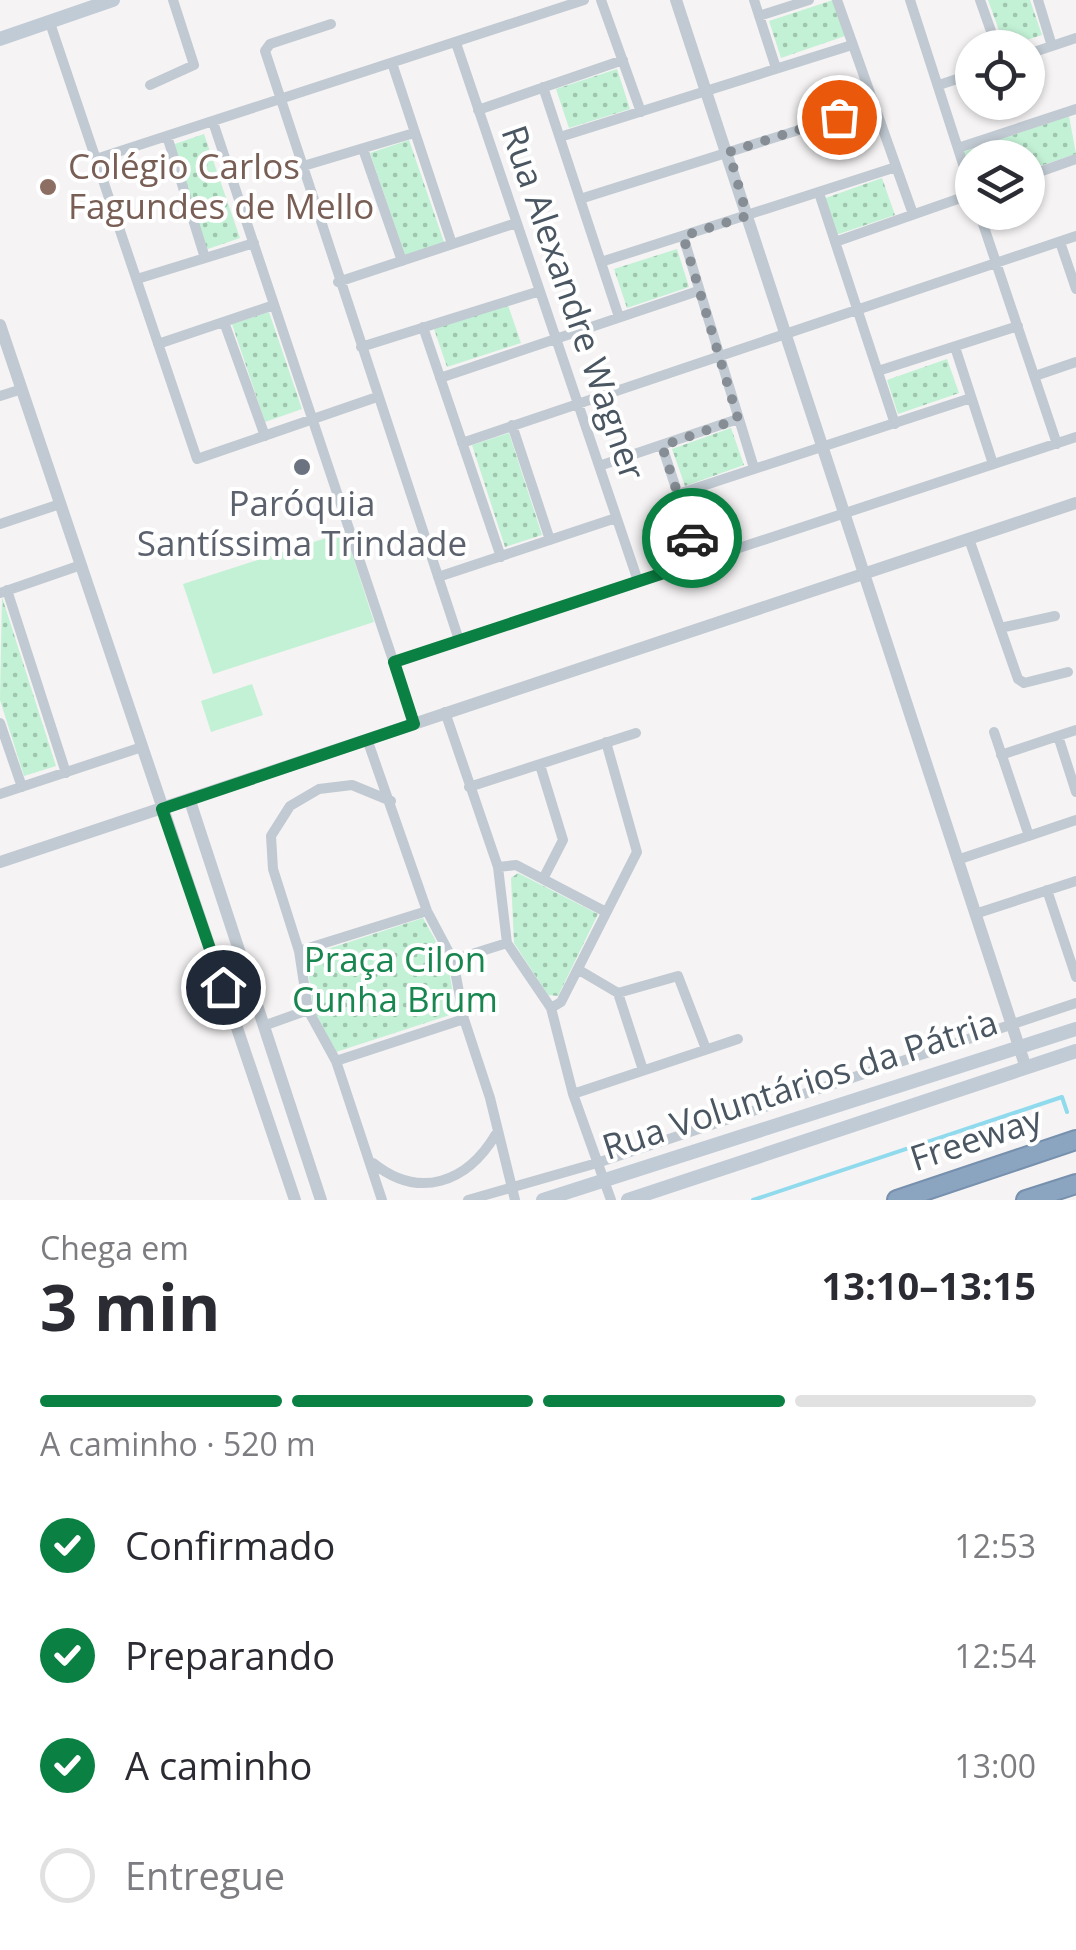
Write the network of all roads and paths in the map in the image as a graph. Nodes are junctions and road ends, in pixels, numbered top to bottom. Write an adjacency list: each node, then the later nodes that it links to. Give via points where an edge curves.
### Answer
1 (114, 0): 13 (main road)
2 (173, 0): 26 (street, via 194,65)
3 (584, 0): 18 (street)
4 (601, 0): 22 (street)
5 (676, 0): 29 (street)
6 (754, 0): 12 (street)
7 (809, 0): 12 (street)
8 (837, 0): 19 (street)
9 (910, 0): 27 (street)
10 (980, 0): 15 (street)
11 (1038, 0): 20 (street)
12 (759, 16): 24 (street)
13 (50, 22): 17 (main road); 43 (street)
14 (332, 24): 30 (street, via 266,47)
15 (991, 30)
16 (1076, 38): 20 (street)
17 (0, 39)
18 (456, 43): 23 (street); 32 (street, Rua Alexandre Wagner)
19 (852, 44): 24 (street); 31 (street)
20 (1052, 46): 21 (street)
21 (1045, 48)
22 (623, 60): 28 (street); 33 (street)
23 (392, 63): 30 (street); 36 (street)
24 (776, 68): 29 (street)
25 (955, 80): 27 (street)
26 (150, 84)
27 (939, 85): 39 (street)
28 (543, 87): 32 (street); 38 (street)
29 (706, 90): 33 (street); 42 (street)
30 (278, 100): 35 (street); 45 (street)
31 (875, 106): 42 (street); 46 (street)
32 (478, 110): 53 (street, Rua Alexandre Wagner)
33 (641, 112): 38 (street)
34 (1075, 112): 40 (street)
35 (213, 122): 37 (street); 59 (street)
36 (414, 133): 41 (street); 60 (street)
37 (166, 136): 43 (street); 61 (street)
38 (560, 138): 49 (street)
39 (956, 140)
40 (984, 140)
41 (363, 148): 45 (street); 62 (street)
42 (729, 152): 49 (street); 52 (street)
43 (96, 158): 65 (street)
44 (1076, 159): 47 (street)
45 (300, 167): 66 (street)
46 (896, 167): 48 (street); 51 (street)
47 (1045, 170)
48 (819, 194): 52 (street); 57 (street)
49 (580, 199): 63 (street)
50 (955, 199): 51 (street)
51 (913, 214): 57 (street)
52 (747, 216): 55 (street); 77 (street)
53 (516, 223): 60 (street); 68 (street, Rua Alexandre Wagner)
54 (986, 230): 64 (street)
55 (683, 236): 63 (street); 69 (street)
56 (1076, 236): 58 (street)
57 (835, 242): 71 (street)
58 (1060, 242): 64 (street); 67 (street)
59 (254, 243): 61 (street); 70 (street)
60 (452, 244): 62 (street)
61 (205, 258): 65 (street)
62 (402, 261): 66 (street)
63 (601, 262): 72 (street)
64 (996, 262): 71 (street); 75 (street)
65 (136, 280): 79 (street)
66 (338, 282): 80 (street)
67 (1076, 288)
68 (540, 291): 76 (street); 78 (street, Rua Alexandre Wagner)
69 (698, 291): 72 (street); 82 (street)
70 (274, 305): 73 (street); 93 (street)
71 (858, 310): 77 (street); 84 (street)
72 (619, 317): 78 (street)
73 (224, 322): 79 (street); 96 (street)
74 (0, 325): 87 (street)
75 (1018, 326): 81 (street); 85 (street)
76 (423, 327): 80 (street); 86 (street)
77 (785, 334): 82 (street); 101 (street)
78 (556, 339): 86 (street); 91 (street, Rua Alexandre Wagner)
79 (158, 344): 96 (street, via 197,459)
80 (361, 347): 89 (street)
81 (955, 347): 84 (street); 90 (street)
82 (719, 355): 91 (street); 92 (street)
83 (1076, 362): 85 (street)
84 (878, 371): 94 (street)
85 (1035, 376): 99 (street)
86 (440, 378): 98 (street)
87 (22, 389): 88 (street); 107 (street)
88 (0, 396)
89 (378, 397): 93 (street); 117 (street)
90 (971, 398): 94 (street); 102 (street)
91 (578, 403): 95 (street); 103 (street, Rua Alexandre Wagner)
92 (738, 419): 100 (street); 104 (street)
93 (313, 420): 96 (street); 123 (street)
94 (895, 424): 101 (street)
95 (512, 425): 98 (street); 112 (street)
96 (265, 436)
97 (1076, 437): 99 (street)
98 (462, 442): 113 (street)
99 (1057, 444): 102 (street)
100 (662, 446): 103 (street); 105 (street)
101 (823, 447): 104 (street); 108 (street)
102 (993, 464): 108 (street)
103 (598, 466): 109 (street, Rua Alexandre Wagner)
104 (754, 468): 105 (street)
105 (678, 494): 114 (street)
106 (1076, 503): 111 (street)
107 (60, 504): 110 (street); 115 (street)
108 (846, 513): 114 (street); 116 (street)
109 (616, 518): 112 (street); 118 (street, Rua Alexandre Wagner)
110 (0, 524)
111 (969, 539): 116 (street); 121 (street)
112 (550, 540): 113 (street)
113 (502, 557): 117 (street)
114 (700, 561): 118 (street)
115 (81, 565): 119 (street); 134 (street)
116 (866, 573): 125 (street); 147 (street)
117 (438, 577): 122 (street)
118 (638, 581): 122 (street)
119 (4, 592): 137 (street)
120 (1055, 616): 121 (street)
121 (1000, 628): 124 (street, via 1018,680)
122 (459, 640): 123 (street)
123 (394, 662): 127 (street)
124 (1068, 672)
125 (446, 712): 127 (street); 139 (street)
126 (0, 722): 138 (street)
127 (414, 724): 132 (street)
128 (1076, 730): 131 (street)
129 (994, 732): 135 (street)
130 (636, 733): 133 (street)
131 (1058, 736): 135 (street); 140 (street)
132 (368, 739): 142 (street); 143 (street)
133 (606, 742): 136 (street); 154 (street, via 636,852)
134 (142, 748): 137 (street); 144 (street)
135 (1002, 755): 146 (street)
136 (540, 766): 139 (street); 150 (street, via 563,840)
137 (66, 773): 138 (street)
138 (22, 787): 141 (street)
139 (470, 787): 149 (street)
140 (1076, 792)
141 (0, 794)
142 (190, 800): 144 (street); 167 (street)
143 (391, 802): 153 (street); 157 (street, via 352,785 320,789 290,806 270,836 272,869)
144 (162, 809): 148 (street); 184 (street)
145 (1076, 820): 146 (street)
146 (1029, 836): 147 (street)
147 (960, 860): 155 (street)
148 (0, 862)
149 (498, 867): 150 (street, via 516,865); 156 (street)
150 (544, 879): 154 (street)
151 (1076, 881): 152 (street)
152 (1047, 890): 155 (street); 160 (street)
153 (427, 911): 157 (street); 158 (street)
154 (606, 912): 159 (street)
155 (978, 913): 166 (street)
156 (507, 943): 158 (street); 163 (street)
157 (299, 951): 164 (street)
158 (453, 960): 165 (street)
159 (578, 970): 161 (street); 163 (street, via 561,1002)
160 (1076, 977)
161 (618, 993): 171 (street, via 678,976); 175 (street)
162 (1076, 1002): 166 (street)
163 (550, 1008): 176 (street)
164 (308, 1010): 167 (street); 173 (street)
165 (464, 1018): 173 (street); 177 (street)
166 (1012, 1024): 170 (street); 180 (street)
167 (266, 1025): 185 (street)
168 (1076, 1029): 170 (main road, Rua Voluntários da Pátria)
169 (738, 1039): 171 (street)
170 (1020, 1047): 174 (street); 181 (main road, Rua Voluntários da Pátria)
171 (706, 1049): 175 (street)
172 (1076, 1051): 174 (main road, Rua Voluntários da Pátria)
173 (336, 1061): 179 (street)
174 (1026, 1068): 191 (main road, Rua Voluntários da Pátria)
175 (643, 1070): 176 (street)
176 (573, 1094): 180 (street)
177 (496, 1134): 179 (street, via 478,1164 447,1184 418,1187 390,1180); 183 (street)
178 (1076, 1140): 192 (highway, Freeway)
179 (368, 1158): 186 (street)
180 (596, 1163): 181 (street); 183 (street)
181 (601, 1180): 189 (main road, Rua Voluntários da Pátria); 190 (street)
182 (1076, 1184): 193 (highway, Freeway)
183 (510, 1186): 187 (street); 188 (street)
184 (295, 1200)
185 (322, 1200)
186 (382, 1200)
187 (468, 1200)
188 (515, 1200)
189 (543, 1200)
190 (611, 1200)
191 (628, 1200)
192 (897, 1200)
193 (1026, 1200)

